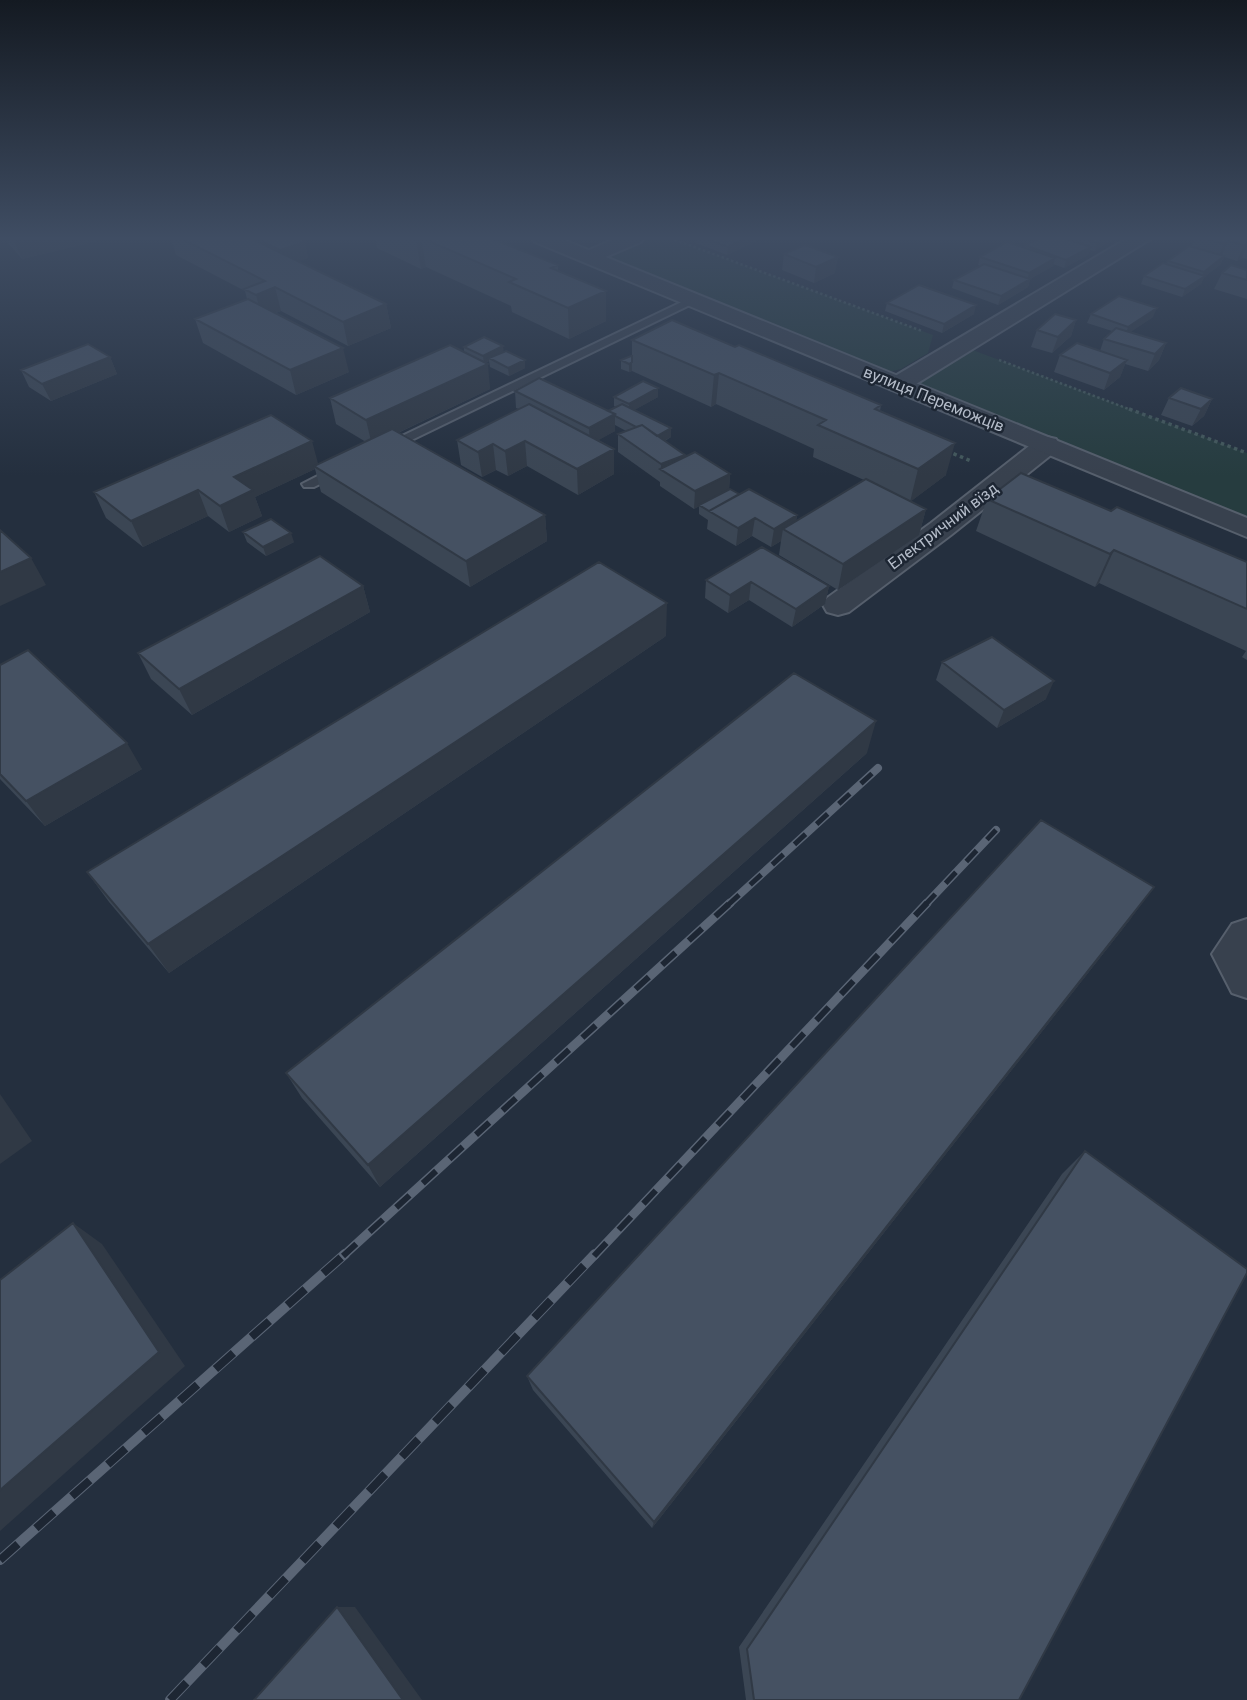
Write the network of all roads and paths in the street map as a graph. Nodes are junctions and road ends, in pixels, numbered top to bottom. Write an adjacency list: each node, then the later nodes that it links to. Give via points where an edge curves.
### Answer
1 (656, 317): 7 (lane)
2 (735, 317): 4 (street, вулиця Переможців)
3 (1010, 317): 4 (street)
4 (899, 384): 5 (street, вулиця Переможців)
5 (1047, 445): 9 (street, Електричний вїзд); 11 (street, вулиця Переможців)
6 (945, 450): 9 (path)
7 (370, 454)
8 (358, 460): 10 (lane)
9 (1007, 476): 12 (street, Електричний вїзд)
10 (309, 484)
11 (1247, 528)
12 (838, 605)
13 (1247, 936): 14 (street, via 1233,954)
14 (1247, 980)

